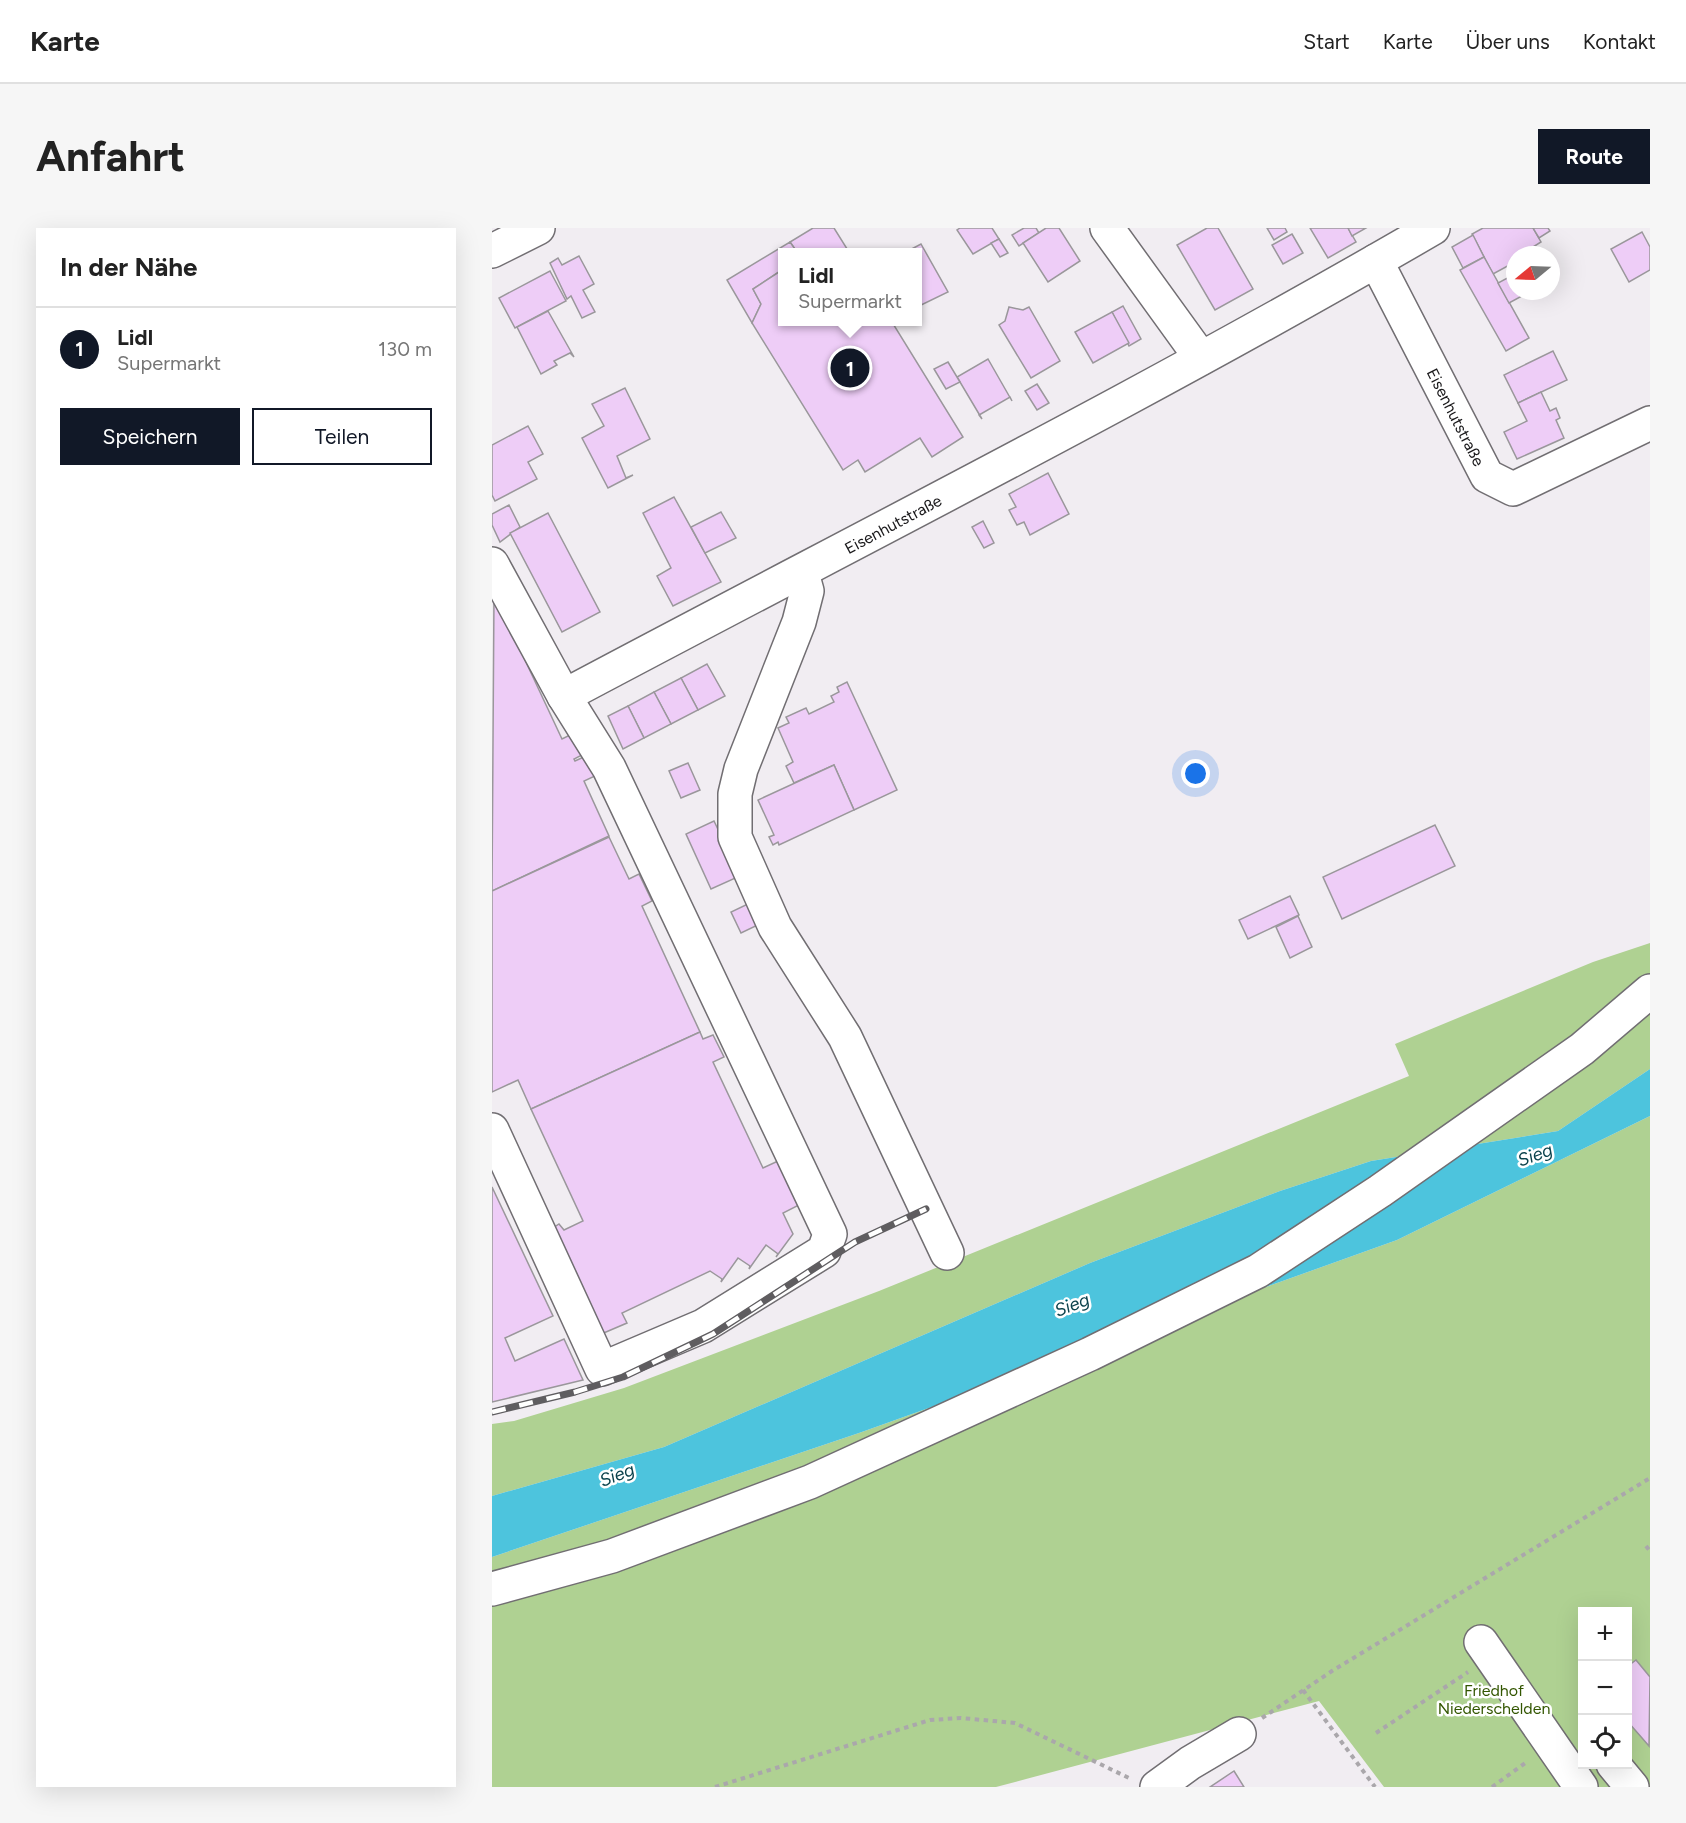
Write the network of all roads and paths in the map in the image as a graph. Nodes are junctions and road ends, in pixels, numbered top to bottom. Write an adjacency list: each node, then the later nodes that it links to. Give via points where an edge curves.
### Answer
1 (538, 228): 4 (main road)
2 (1107, 228): 6 (main road)
3 (1432, 228): 5 (main road, Eisenhutstraße)
4 (492, 251)
5 (1376, 261): 6 (main road, Eisenhutstraße); 7 (main road, Eisenhutstraße, via 1487,476 1513,489)
6 (1201, 358): 9 (main road, Eisenhutstraße)
7 (1650, 423)
8 (492, 564): 10 (main road)
9 (802, 573): 10 (main road, Eisenhutstraße); 13 (main road, via 807,591 799,622 741,769 735,794 735,837 775,927 845,1037)
10 (573, 691): 12 (main road, via 830,1234 824,1251 703,1326 602,1369)
11 (1650, 991): 17 (main road, via 1582,1049 1258,1271 1090,1354 810,1482 612,1556)
12 (492, 1130)
13 (946, 1252)
14 (1650, 1478): 19 (path)
15 (1646, 1546): 16 (path)
16 (1650, 1551)
17 (492, 1589)
18 (1486, 1649): 20 (path); 22 (main road)
19 (1303, 1690): 21 (path); 26 (path)
20 (1376, 1733)
21 (1239, 1734): 24 (main road)
22 (1551, 1744): 27 (path); 28 (main road)
23 (1617, 1769): 29 (main road)
24 (1147, 1784): 25 (path, via 1015,1723 961,1718 930,1720)
25 (715, 1787)
26 (1375, 1787)
27 (1492, 1787)
28 (1581, 1787)
29 (1632, 1787)

